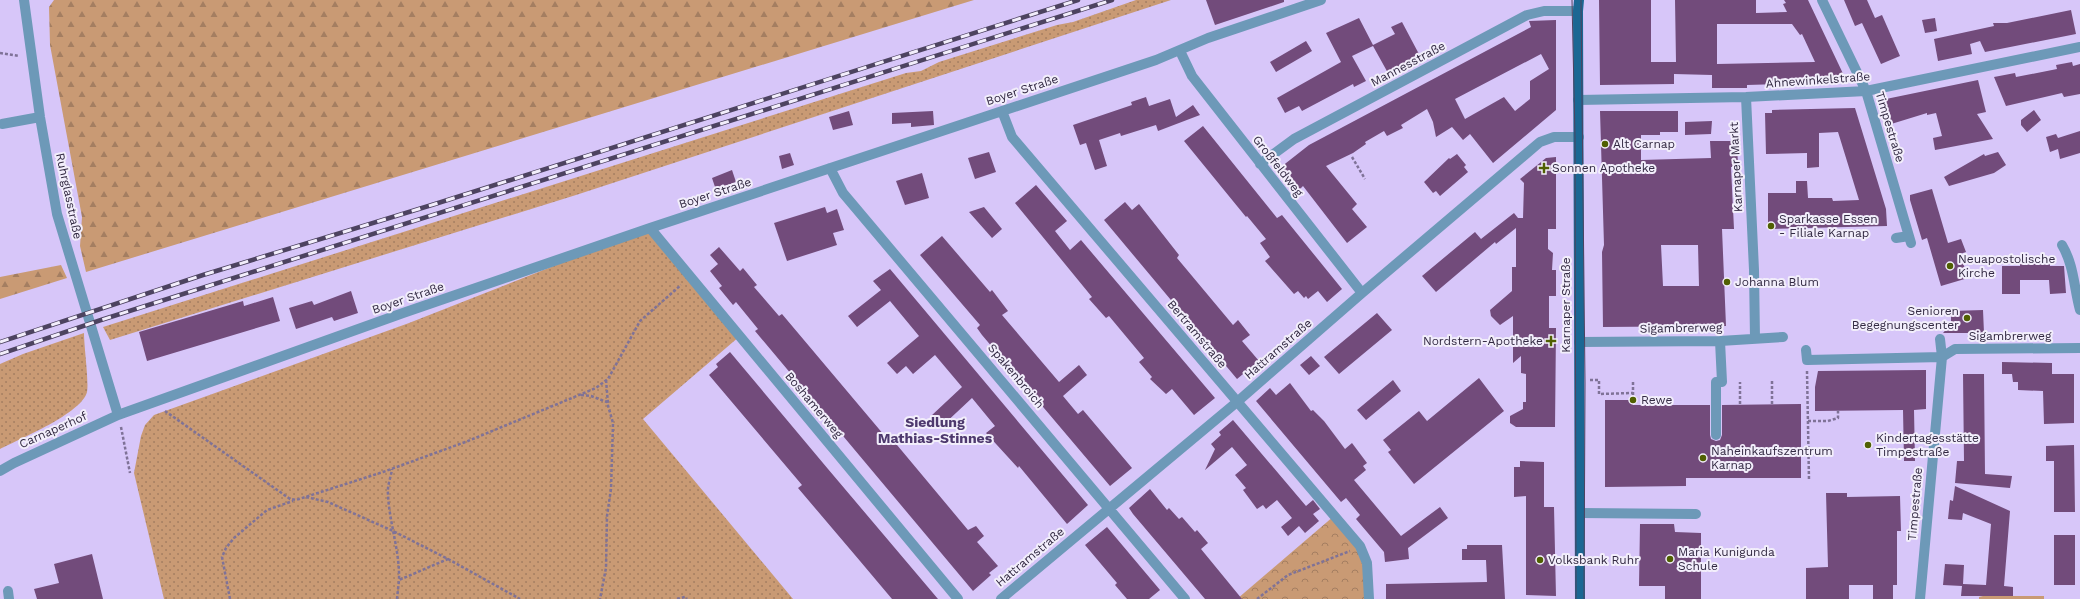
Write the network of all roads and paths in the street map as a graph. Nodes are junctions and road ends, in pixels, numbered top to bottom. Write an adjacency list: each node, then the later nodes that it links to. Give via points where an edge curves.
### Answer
1 (24, 0): 10 (street, Ruhrglasstraße)
2 (1321, 0): 8 (street, Boyer Straße, via 1208,38)
3 (1575, 0): 6 (main road, Karnaper Straße)
4 (1579, 0): 6 (main road, Karnaper Straße)
5 (1822, 0): 11 (street, Timpestraße)
6 (1578, 11): 13 (main road, Karnaper Straße); 19 (street, Mannesstraße, via 1544,11 1527,16 1294,139)
7 (2080, 47): 11 (street, Ahnewinkelstraße)
8 (1180, 51): 14 (street, Boyer Straße); 19 (street, Großfeldweg, via 1192,76)
9 (0, 53): 10 (path)
10 (31, 57): 15 (street, Ruhrglasstraße)
11 (1866, 91): 12 (street, Ahnewinkelstraße); 23 (street, Timpestraße, via 1910,240)
12 (1746, 97): 13 (street, Ahnewinkelstraße); 29 (street, Karnaper Markt)
13 (1578, 100): 17 (main road, Karnaper Straße)
14 (1002, 111): 20 (street, Boyer Straße); 46 (street, Bertramstraße, via 1012,137)
15 (40, 117): 16 (street); 51 (street, Ruhrglasstraße, via 57,214)
16 (2, 124)
17 (1579, 137): 26 (street, Hattramstraße, via 1554,138 1540,142); 32 (main road, Karnaper Straße)
18 (1352, 157): 21 (path)
19 (1260, 164): 26 (street, Großfeldweg)
20 (830, 168): 22 (street, Boyer Straße); 60 (street, Spakenbroich, via 843,192)
21 (1364, 179)
22 (650, 228): 25 (street, Boshamerweg); 45 (street, Boyer Straße)
23 (1896, 238)
24 (2062, 245): 27 (street, via 2069,255)
25 (690, 276): 37 (path, via 640,321); 73 (street, Boshamerweg)
26 (1362, 293): 46 (street, Hattramstraße)
27 (2080, 310)
28 (1783, 337): 29 (street, Sigambrerweg)
29 (1755, 338): 31 (street, Sigambrerweg)
30 (1940, 339): 35 (street, Timpestraße)
31 (1720, 341): 32 (street, Sigambrerweg); 53 (street)
32 (1579, 342): 38 (main road, Karnaper Straße)
33 (2080, 348): 35 (street, Sigambrerweg, via 1955,349)
34 (1806, 350): 36 (street)
35 (1942, 357): 36 (street); 79 (street, Timpestraße)
36 (1807, 360): 52 (path)
37 (606, 380): 43 (path, via 596,388); 47 (path)
38 (1579, 380): 42 (path, via 1599,380 1599,394); 61 (main road, Karnaper Straße)
39 (1772, 381): 49 (path)
40 (1633, 382): 42 (path)
41 (1740, 382): 48 (path)
42 (1633, 393): 44 (path)
43 (579, 394): 47 (path, via 599,398); 54 (path, via 468,441)
44 (1633, 400)
45 (154, 402): 51 (street, Boyer Straße); 59 (path, via 290,499)
46 (1237, 402): 60 (street, Hattramstraße); 64 (street, Bertramstraße)
47 (608, 404): 70 (path, via 613,423 611,489 607,516 606,568)
48 (1740, 404)
49 (1772, 404)
50 (1838, 410): 52 (path, via 1838,418)
51 (118, 415): 55 (street, Carnaperhof, via 14,462); 56 (path)
52 (1808, 422): 57 (path)
53 (1716, 435)
54 (392, 469): 58 (path); 63 (path, via 388,494)
55 (0, 471)
56 (130, 473)
57 (1809, 480)
58 (303, 497): 59 (path); 63 (path, via 328,502)
59 (296, 500): 67 (path, via 267,510 226,548 222,557)
60 (1109, 506): 74 (street, Hattramstraße); 75 (street, Spakenbroich)
61 (1580, 513): 62 (street); 78 (main road, Karnaper Straße)
62 (1696, 514)
63 (394, 531): 65 (path); 66 (path)
64 (1360, 546): 76 (path, via 1288,575); 77 (street, Bertramstraße, via 1367,563)
65 (448, 559): 66 (path); 69 (path)
66 (399, 580): 68 (path)
67 (230, 599)
68 (398, 599)
69 (520, 599)
70 (600, 599)
71 (676, 599): 72 (path)
72 (687, 599)
73 (958, 599)
74 (1000, 599)
75 (1186, 599)
76 (1257, 599)
77 (1369, 599)
78 (1580, 599)
79 (1920, 599)

